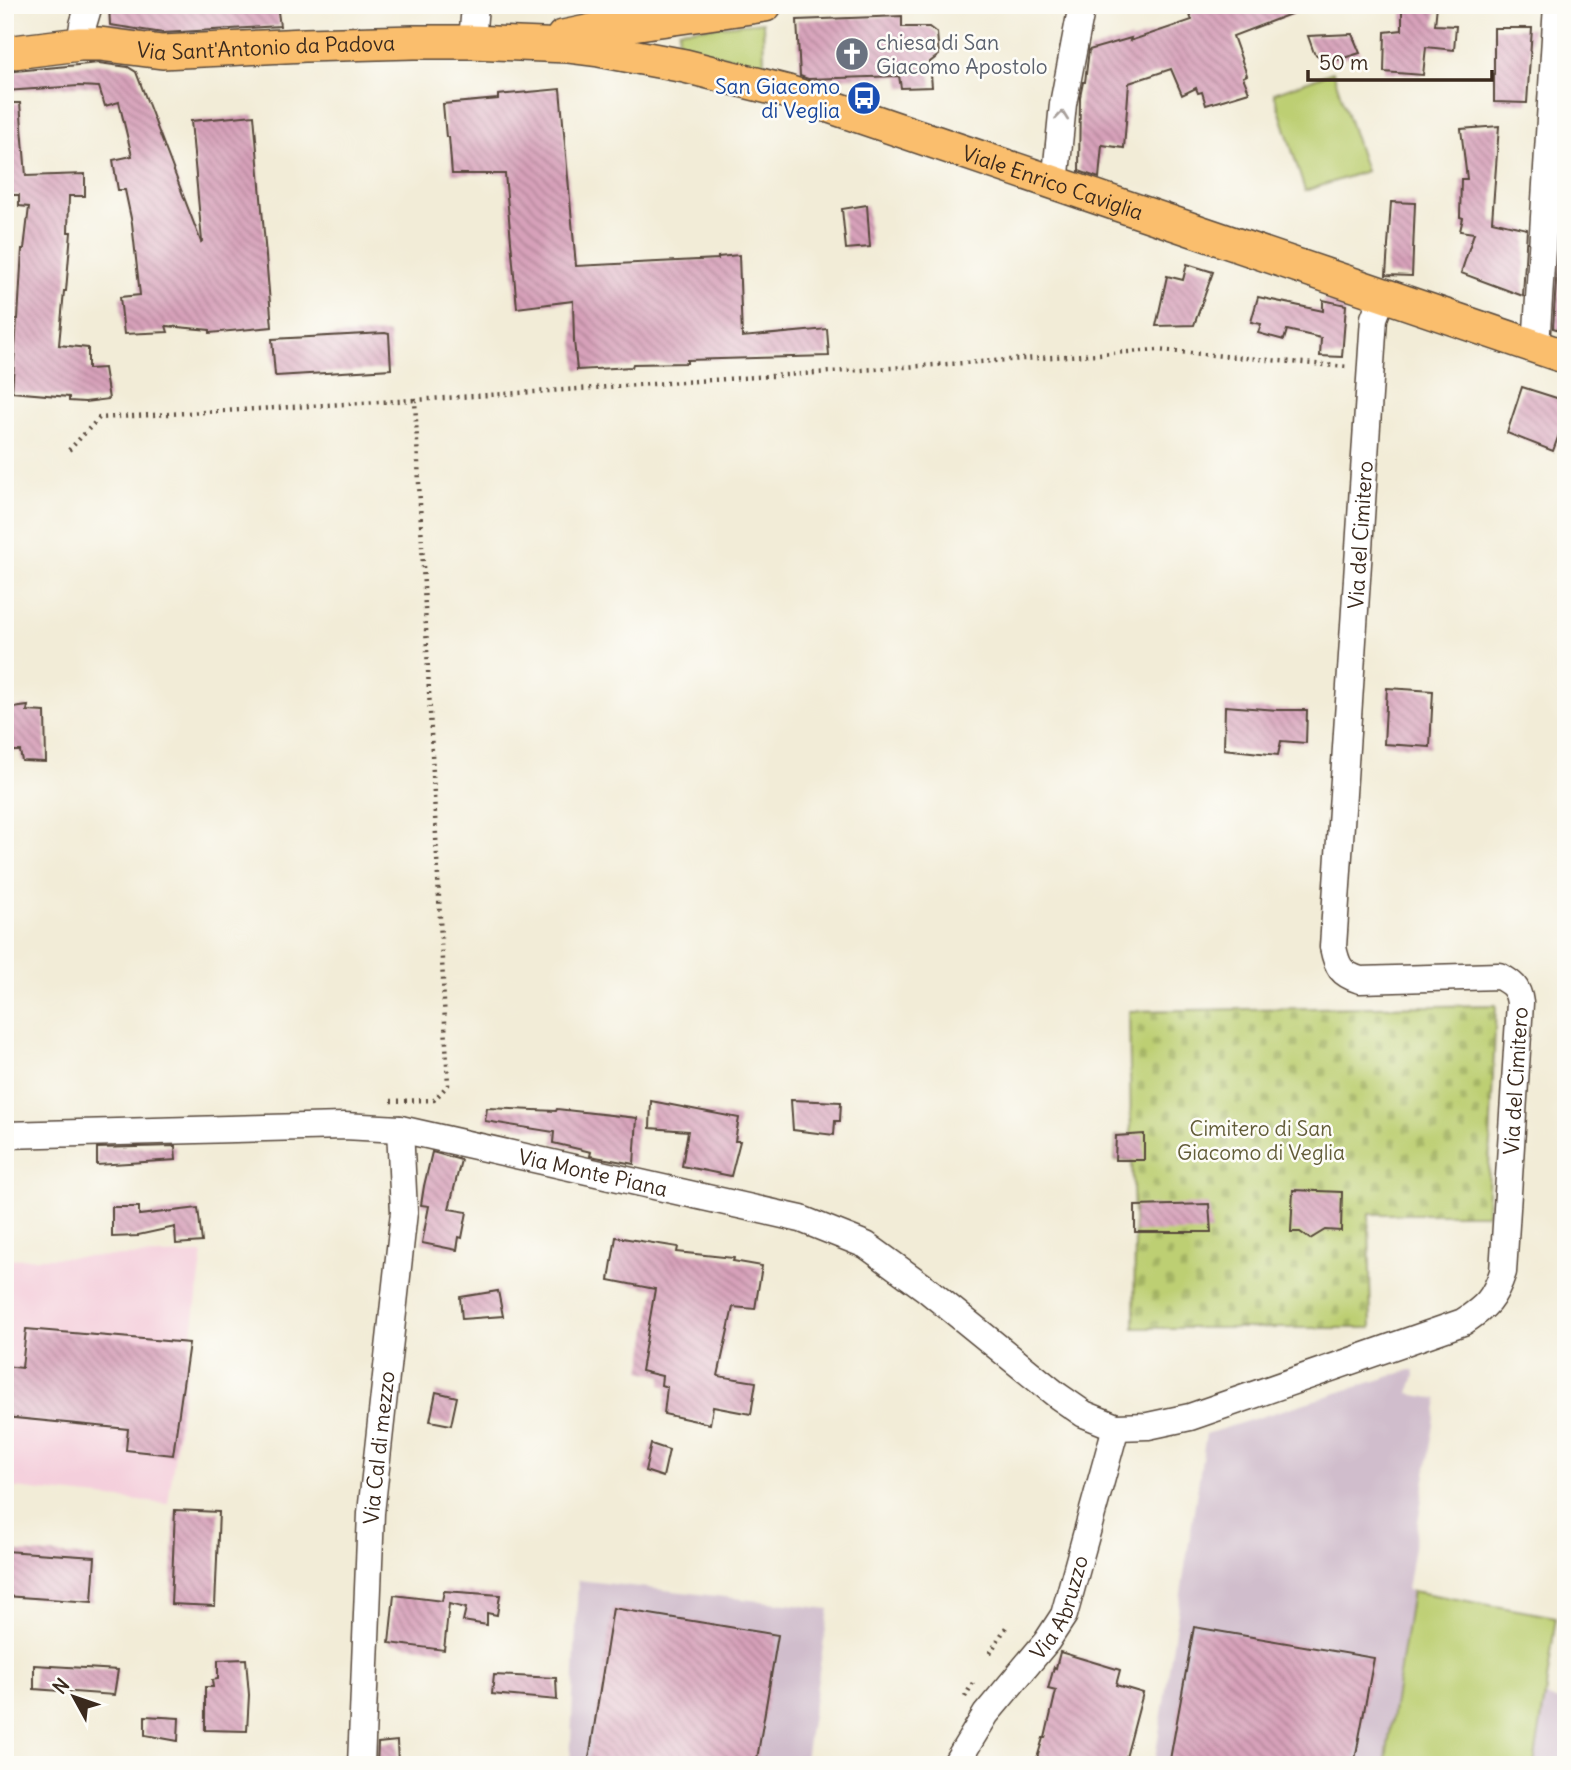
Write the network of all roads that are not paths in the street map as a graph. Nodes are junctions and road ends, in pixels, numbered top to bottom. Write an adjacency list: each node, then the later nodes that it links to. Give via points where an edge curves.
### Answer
1 (89, 5): 7 (street)
2 (475, 5): 6 (street)
3 (765, 5): 8 (main road)
4 (1082, 5): 11 (street, one-way to 4, via 1063,104)
5 (1557, 5): 10 (street)
6 (472, 42): 7 (main road, Via Sant'Antonio da Padova, via 171,52); 8 (main road, Via Sant'Antonio da Padova)
7 (80, 44): 9 (main road, Via Sant'Antonio da Padova)
8 (529, 44): 11 (main road, Viale Enrico Caviglia, via 599,50 744,80)
9 (5, 53)
10 (1559, 92): 13 (street)
11 (1055, 184): 12 (main road, Viale Enrico Caviglia)
12 (1383, 295): 13 (main road, Viale Enrico Caviglia); 16 (street, Via del Cimitero, via 1374,318 1334,947 1336,962 1346,975 1360,980 1499,976 1518,991 1521,1003 1503,1272 1497,1292 1463,1322 1190,1417)
13 (1551, 352)
14 (400, 1129): 15 (street, Via Monte Piana, via 344,1126); 16 (street, Via Monte Piana, via 801,1219 866,1245 1058,1396); 17 (street, Via Cal di mezzo, via 404,1212 371,1513)
15 (5, 1135)
16 (1116, 1427): 18 (street, Via Abruzzo, via 1064,1615 986,1714)
17 (361, 1765)
18 (955, 1765)

